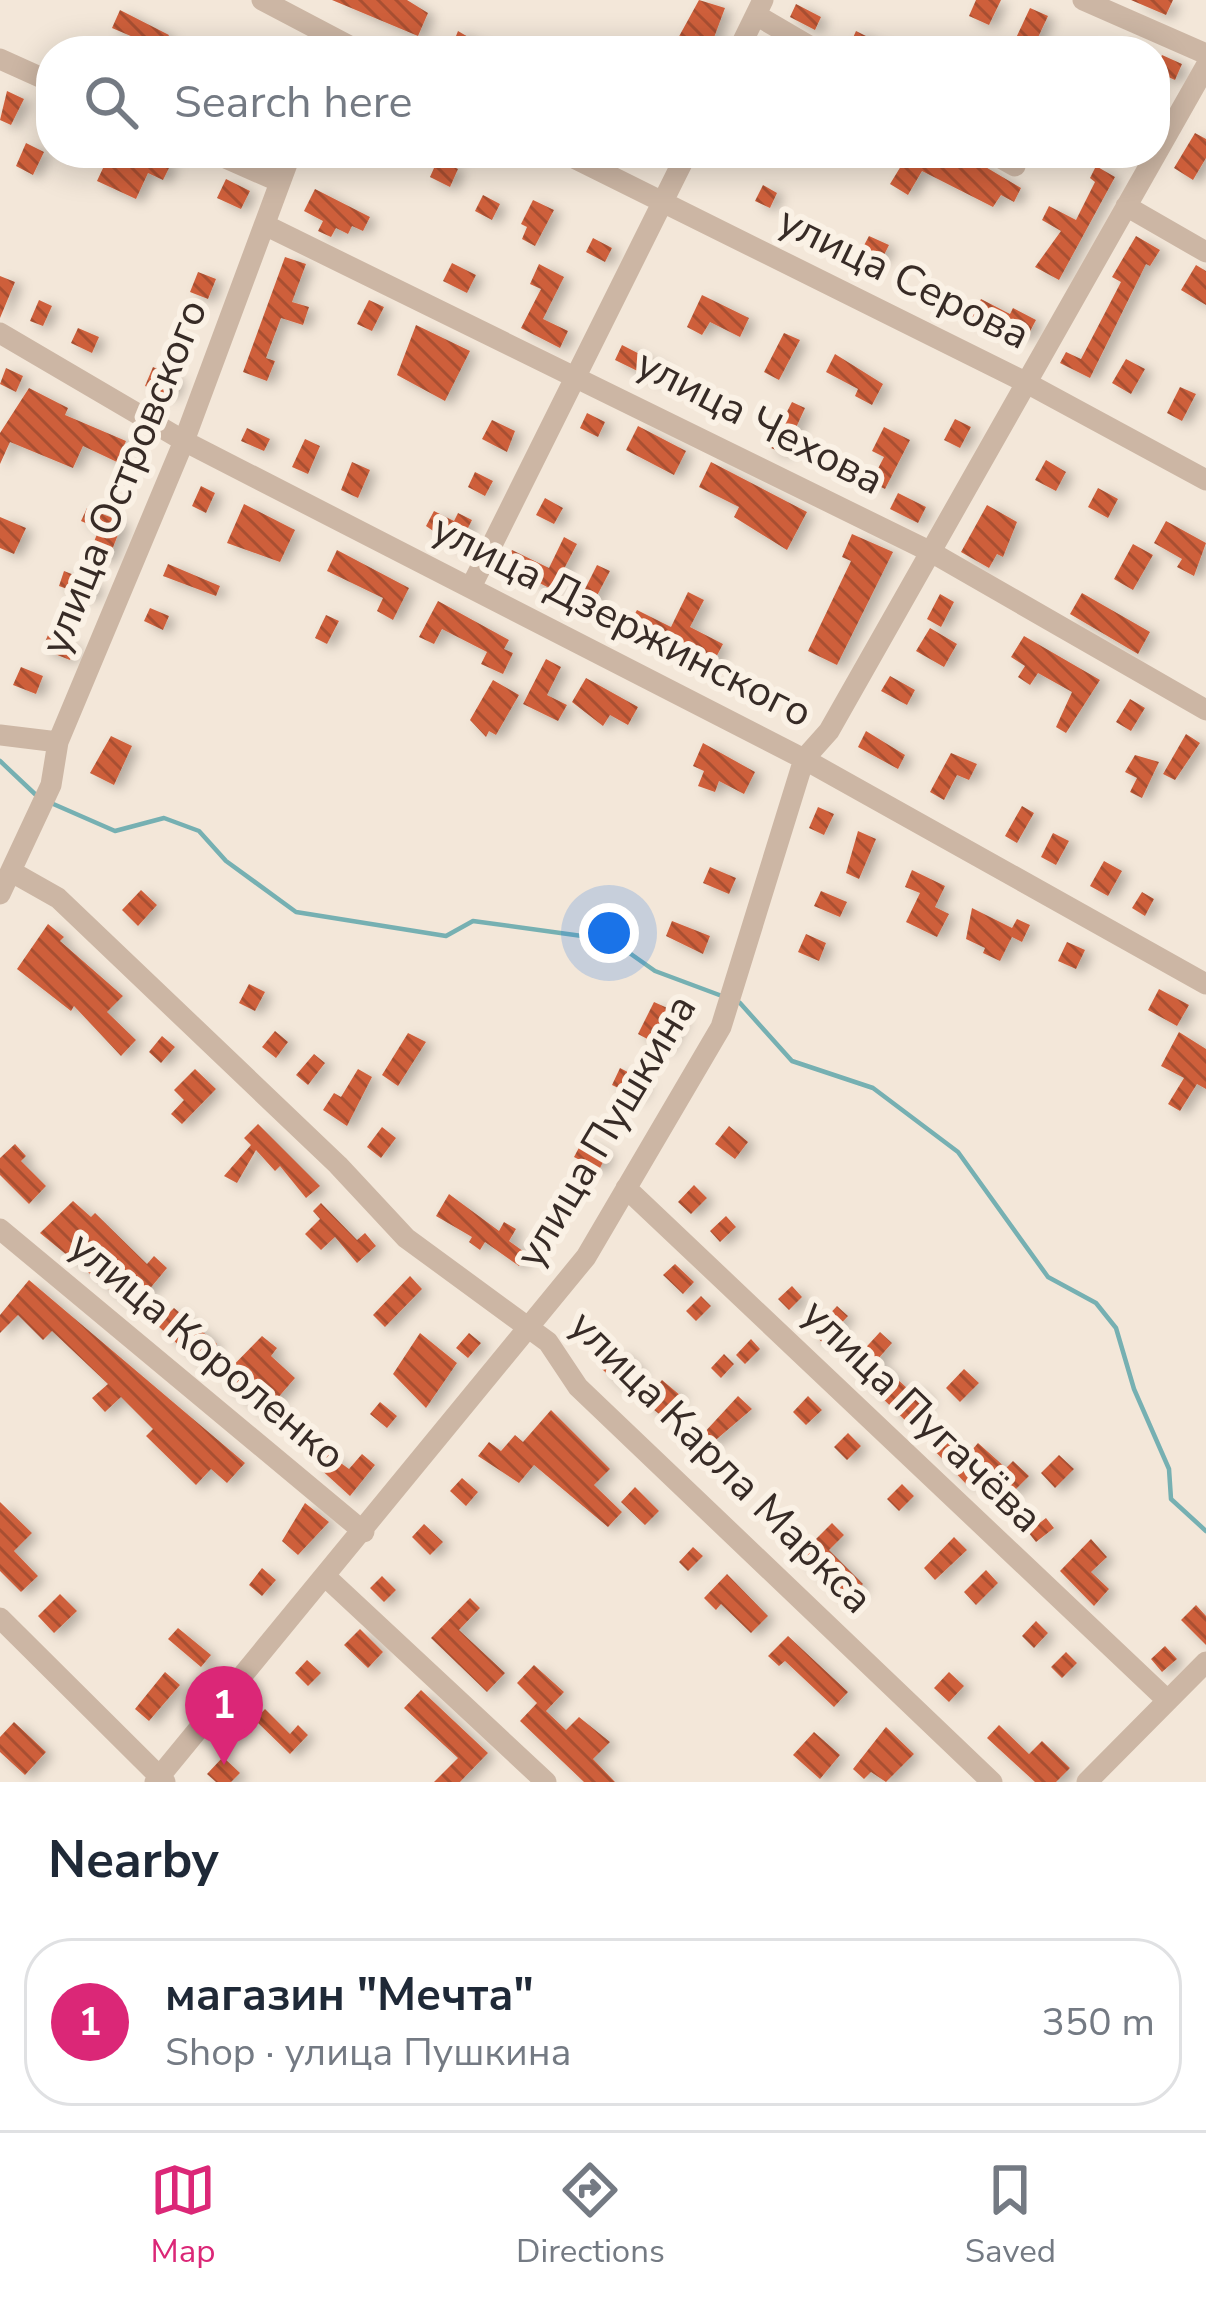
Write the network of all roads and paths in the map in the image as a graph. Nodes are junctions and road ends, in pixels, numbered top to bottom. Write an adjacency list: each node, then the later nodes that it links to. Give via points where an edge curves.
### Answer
1 (262, 0): 4 (street)
2 (1083, 0): 7 (street)
3 (759, 8): 5 (street); 6 (street)
4 (320, 36)
5 (745, 36)
6 (797, 36)
7 (1165, 36)
8 (1170, 38): 9 (street)
9 (1206, 54)
10 (0, 59): 12 (street)
11 (1206, 66): 13 (street, улица Пушкина)
12 (36, 75)
13 (1170, 129)
14 (248, 168): 19 (street)
15 (285, 168): 19 (street, улица Островского)
16 (595, 168): 20 (street, улица Серова)
17 (680, 168): 20 (street)
18 (1148, 168): 21 (street, улица Пушкина)
19 (280, 182): 22 (street, улица Островского)
20 (663, 202): 25 (street); 26 (street, улица Серова)
21 (1126, 206): 23 (street); 26 (street, улица Пушкина)
22 (267, 226): 25 (street, улица Чехова); 27 (street, улица Островского)
23 (1206, 252)
24 (0, 333): 27 (street, улица Дзержинского)
25 (578, 374): 29 (street, улица Чехова); 30 (street)
26 (1024, 382): 28 (street, улица Серова); 29 (street, улица Пушкина)
27 (184, 441): 30 (street, улица Дзержинского); 33 (street, улица Островского)
28 (1206, 479)
29 (931, 551): 31 (street, улица Чехова); 34 (street, улица Пушкина, via 829,731)
30 (471, 586): 34 (street, улица Дзержинского)
31 (1206, 710)
32 (0, 735): 33 (street)
33 (58, 742): 35 (street, улица Островского, via 51,785)
34 (804, 758): 37 (street, улица Дзержинского); 38 (street, улица Пушкина, via 721,1027)
35 (12, 872): 36 (street, улица Островского); 40 (street, улица Карла Маркса, via 58,898 406,1238)
36 (0, 894)
37 (1206, 984)
38 (626, 1188): 40 (street, улица Пушкина, via 586,1257); 45 (street, улица Пугачёва)
39 (0, 1229): 41 (street, улица Короленко)
40 (530, 1328): 41 (street, улица Пушкина); 48 (street, улица Карла Маркса, via 578,1388)
41 (364, 1532): 42 (street, улица Пушкина)
42 (326, 1577): 46 (street, улица Пушкина); 47 (street)
43 (0, 1618): 46 (street)
44 (1206, 1662): 45 (street)
45 (1166, 1699): 49 (street)
46 (160, 1780)
47 (546, 1782)
48 (992, 1782)
49 (1087, 1782)

